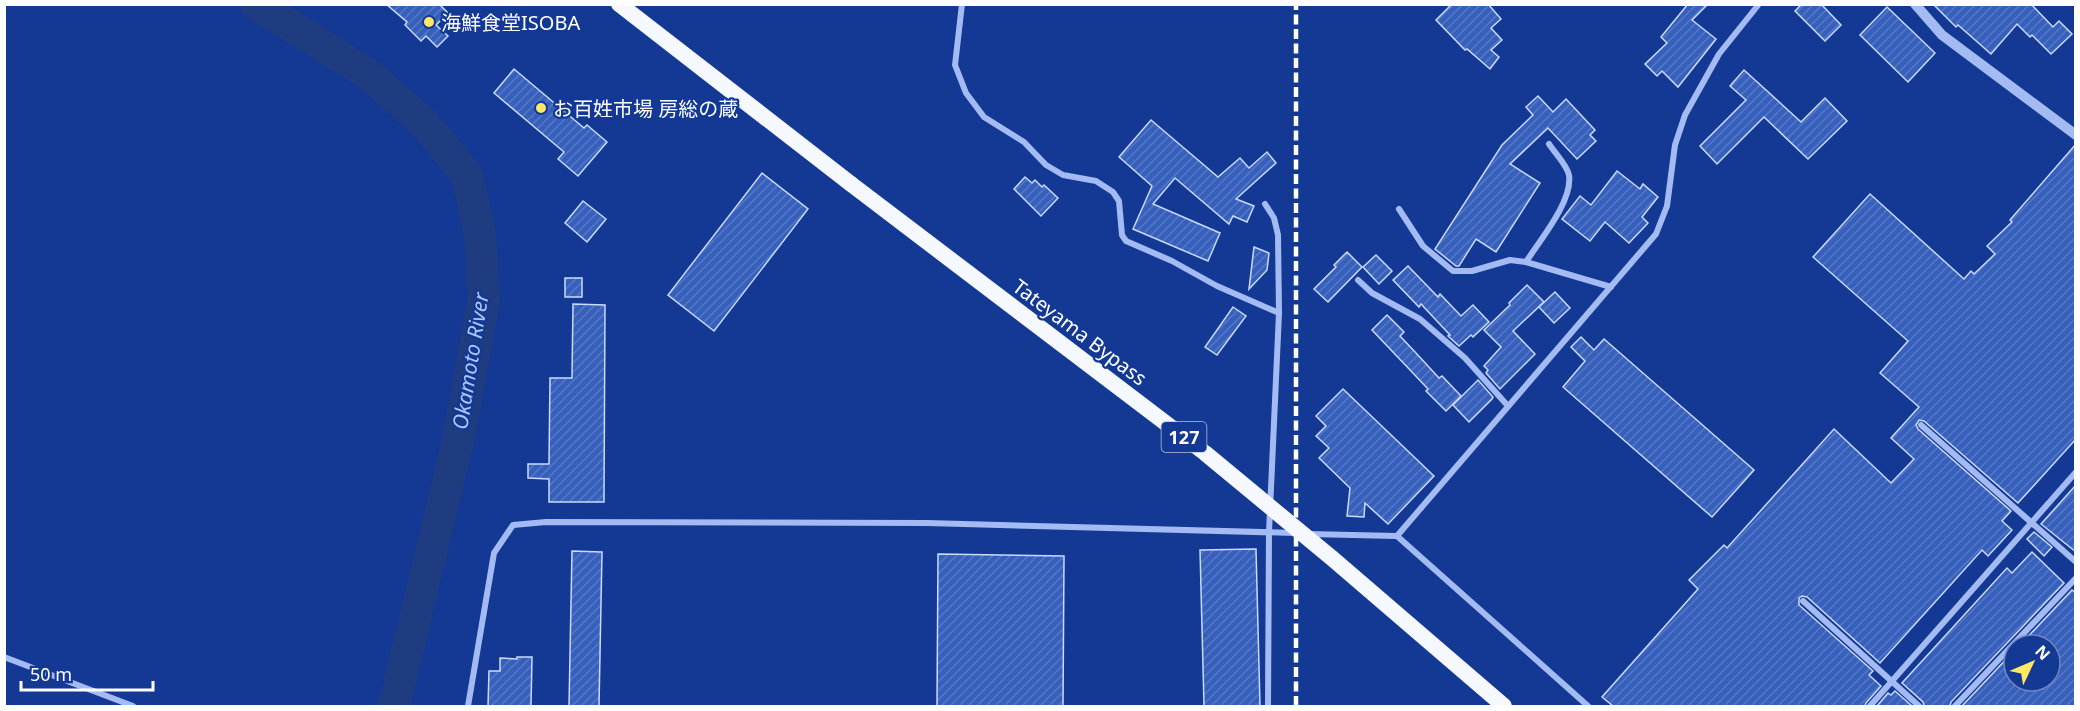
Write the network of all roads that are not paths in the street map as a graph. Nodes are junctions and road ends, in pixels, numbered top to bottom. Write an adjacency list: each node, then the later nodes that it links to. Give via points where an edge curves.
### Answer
1 (619, 4): 27 (highway, Tateyama Bypass / 127, bridge, via 1205,453)
2 (962, 4): 12 (street, via 956,65 966,93 984,117 1024,142 1046,165 1063,175 1096,181 1113,192 1119,201 1126,241)
3 (1759, 4): 11 (street, via 1719,54 1685,115 1675,145 1667,206 1656,234)
4 (1915, 4): 5 (street, via 1942,35)
5 (2076, 135)
6 (1549, 144): 9 (street, via 1569,173 1569,186 1563,204)
7 (1265, 204): 12 (street, via 1278,235)
8 (1399, 209): 9 (street, via 1422,246 1453,272 1510,260)
9 (1527, 262): 11 (street)
10 (1358, 280): 13 (street, via 1372,293 1420,319 1465,358)
11 (1611, 287): 13 (street)
12 (1280, 313): 17 (street)
13 (1508, 406): 18 (street)
14 (1921, 425): 16 (street)
15 (2076, 472): 16 (street)
16 (2031, 523): 19 (street); 23 (street)
17 (1269, 532): 18 (street); 25 (street, via 915,522 513,525 494,553); 26 (street)
18 (1397, 536): 28 (street)
19 (2076, 562)
20 (2076, 578): 31 (street)
21 (1803, 601): 23 (street)
22 (4, 657): 24 (street)
23 (1892, 682): 29 (street); 30 (street)
24 (133, 706)
25 (468, 706)
26 (1268, 706)
27 (1504, 706)
28 (1588, 706)
29 (1870, 706)
30 (1919, 706)
31 (1955, 706)

